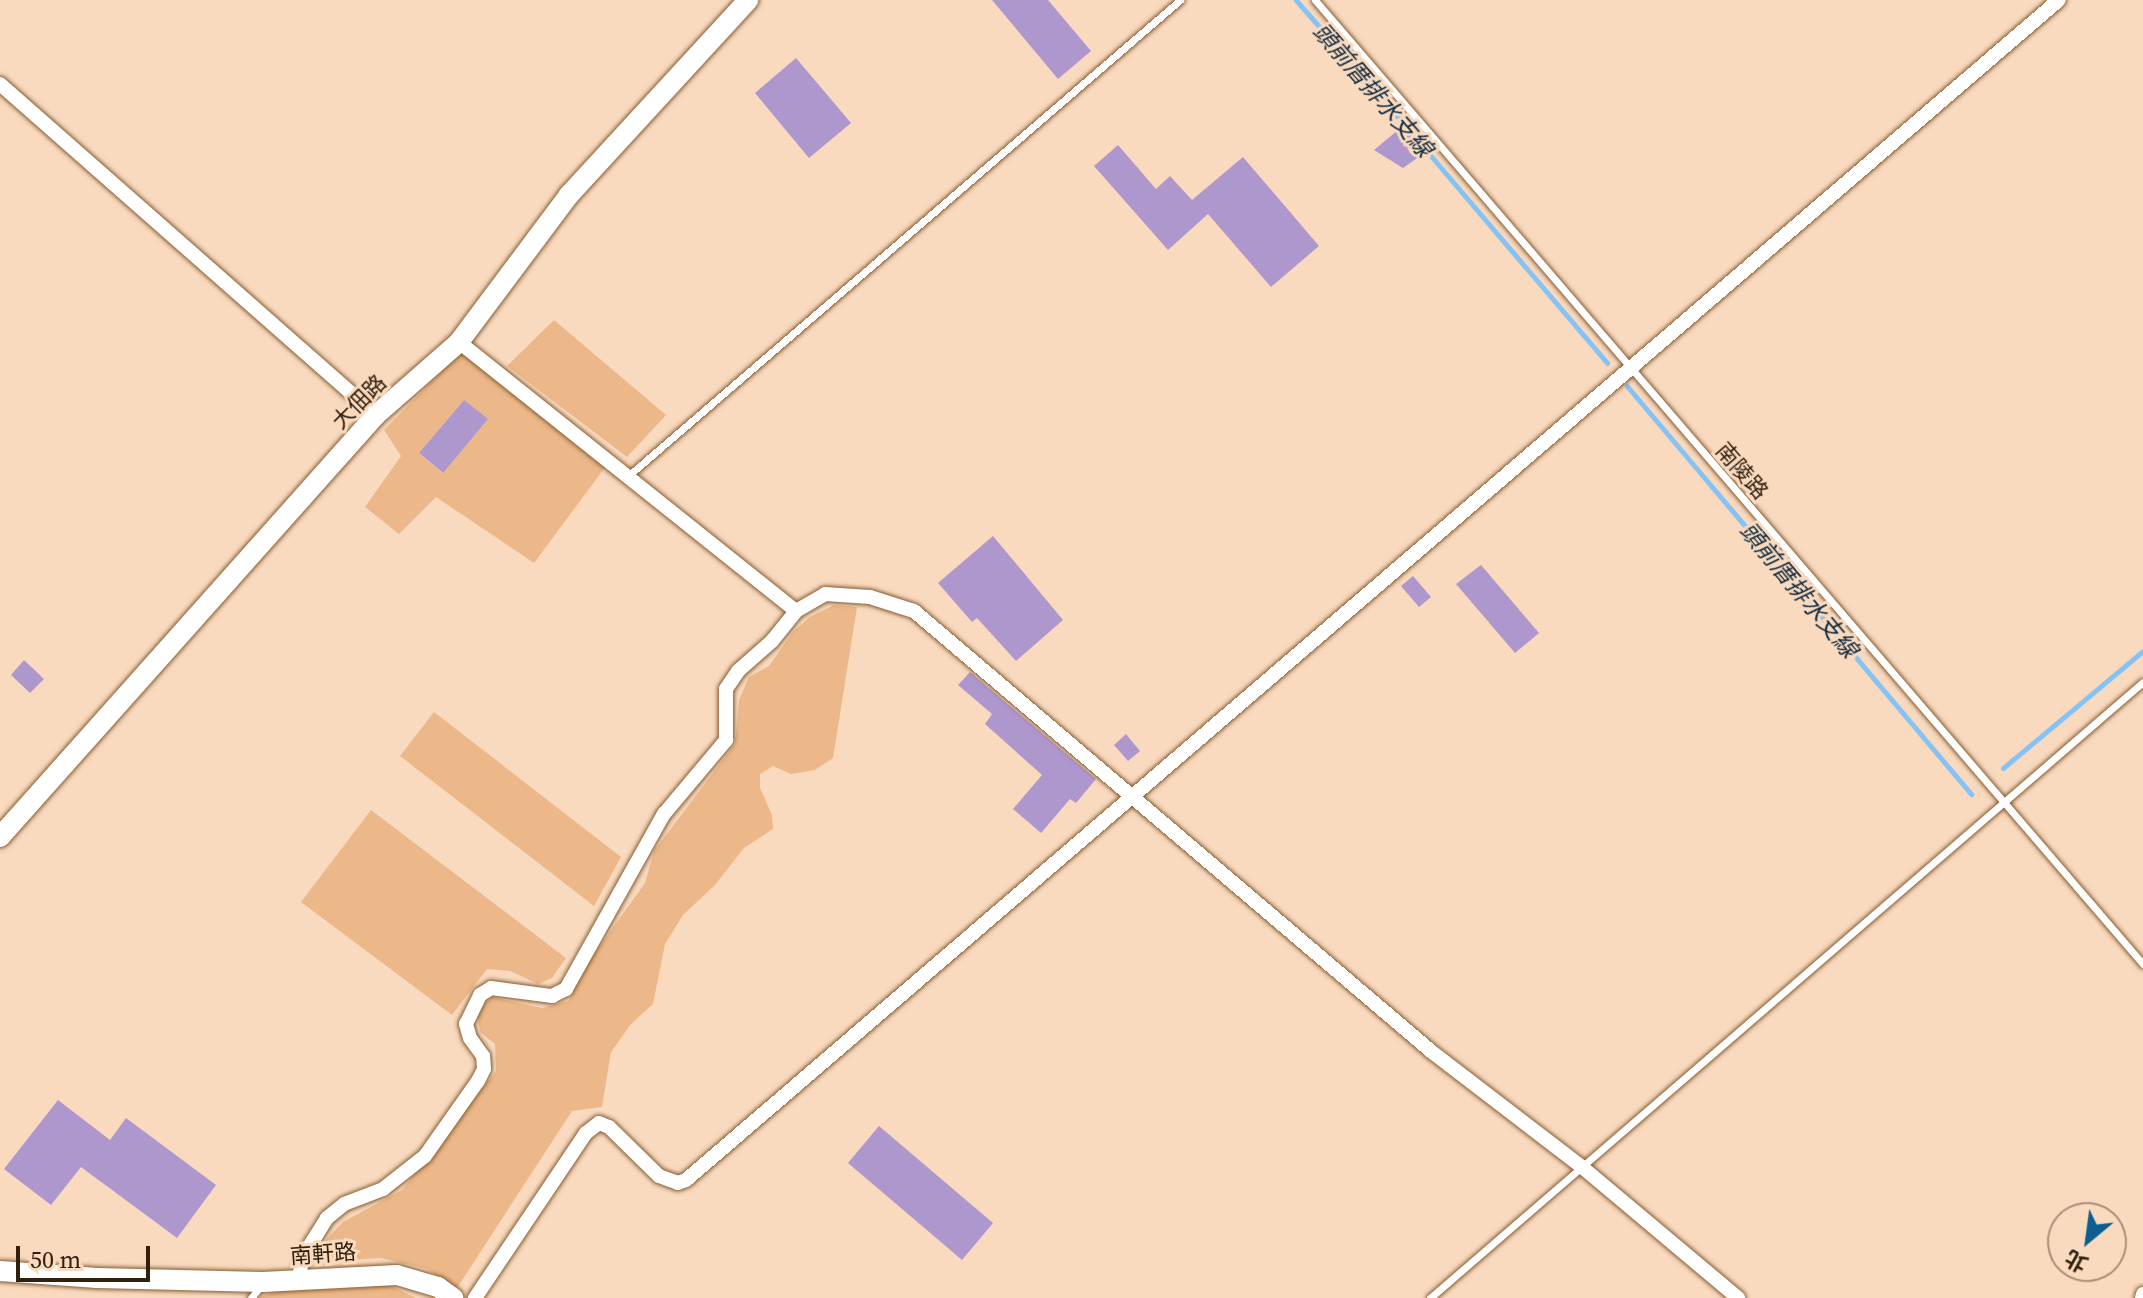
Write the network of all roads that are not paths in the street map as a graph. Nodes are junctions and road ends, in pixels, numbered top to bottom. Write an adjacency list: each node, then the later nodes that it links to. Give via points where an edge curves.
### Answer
1 (748, 0): 6 (street, 大佃路, via 569,195)
2 (1180, 0): 9 (lane)
3 (1315, 0): 7 (lane, 南陵路)
4 (2059, 0): 7 (street)
5 (0, 84): 8 (street)
6 (459, 342): 8 (street, 大佃路); 9 (street)
7 (1629, 367): 12 (street); 13 (lane, 南陵路)
8 (376, 415): 14 (street, 大佃路)
9 (628, 476): 10 (street)
10 (796, 611): 12 (street, via 825,594 870,597 914,611); 18 (street, via 726,689 726,740 664,814 566,989 552,996 491,988 480,995 466,1024 483,1056 478,1081 425,1156 383,1189 344,1204 327,1218 302,1258)
11 (2143, 682): 13 (lane)
12 (1135, 796): 16 (street, via 1432,1052); 21 (street, via 686,1180 678,1183 659,1176 599,1123 586,1133)
13 (2003, 801): 15 (lane, 南陵路); 16 (lane)
14 (0, 837)
15 (2143, 964)
16 (1582, 1167): 22 (lane); 23 (street)
17 (0, 1271): 19 (street, 南軒路)
18 (299, 1280): 19 (street, 南軒路); 20 (street, 南軒路, via 397,1275)
19 (257, 1290)
20 (440, 1294)
21 (475, 1298)
22 (1430, 1298)
23 (1738, 1298)

